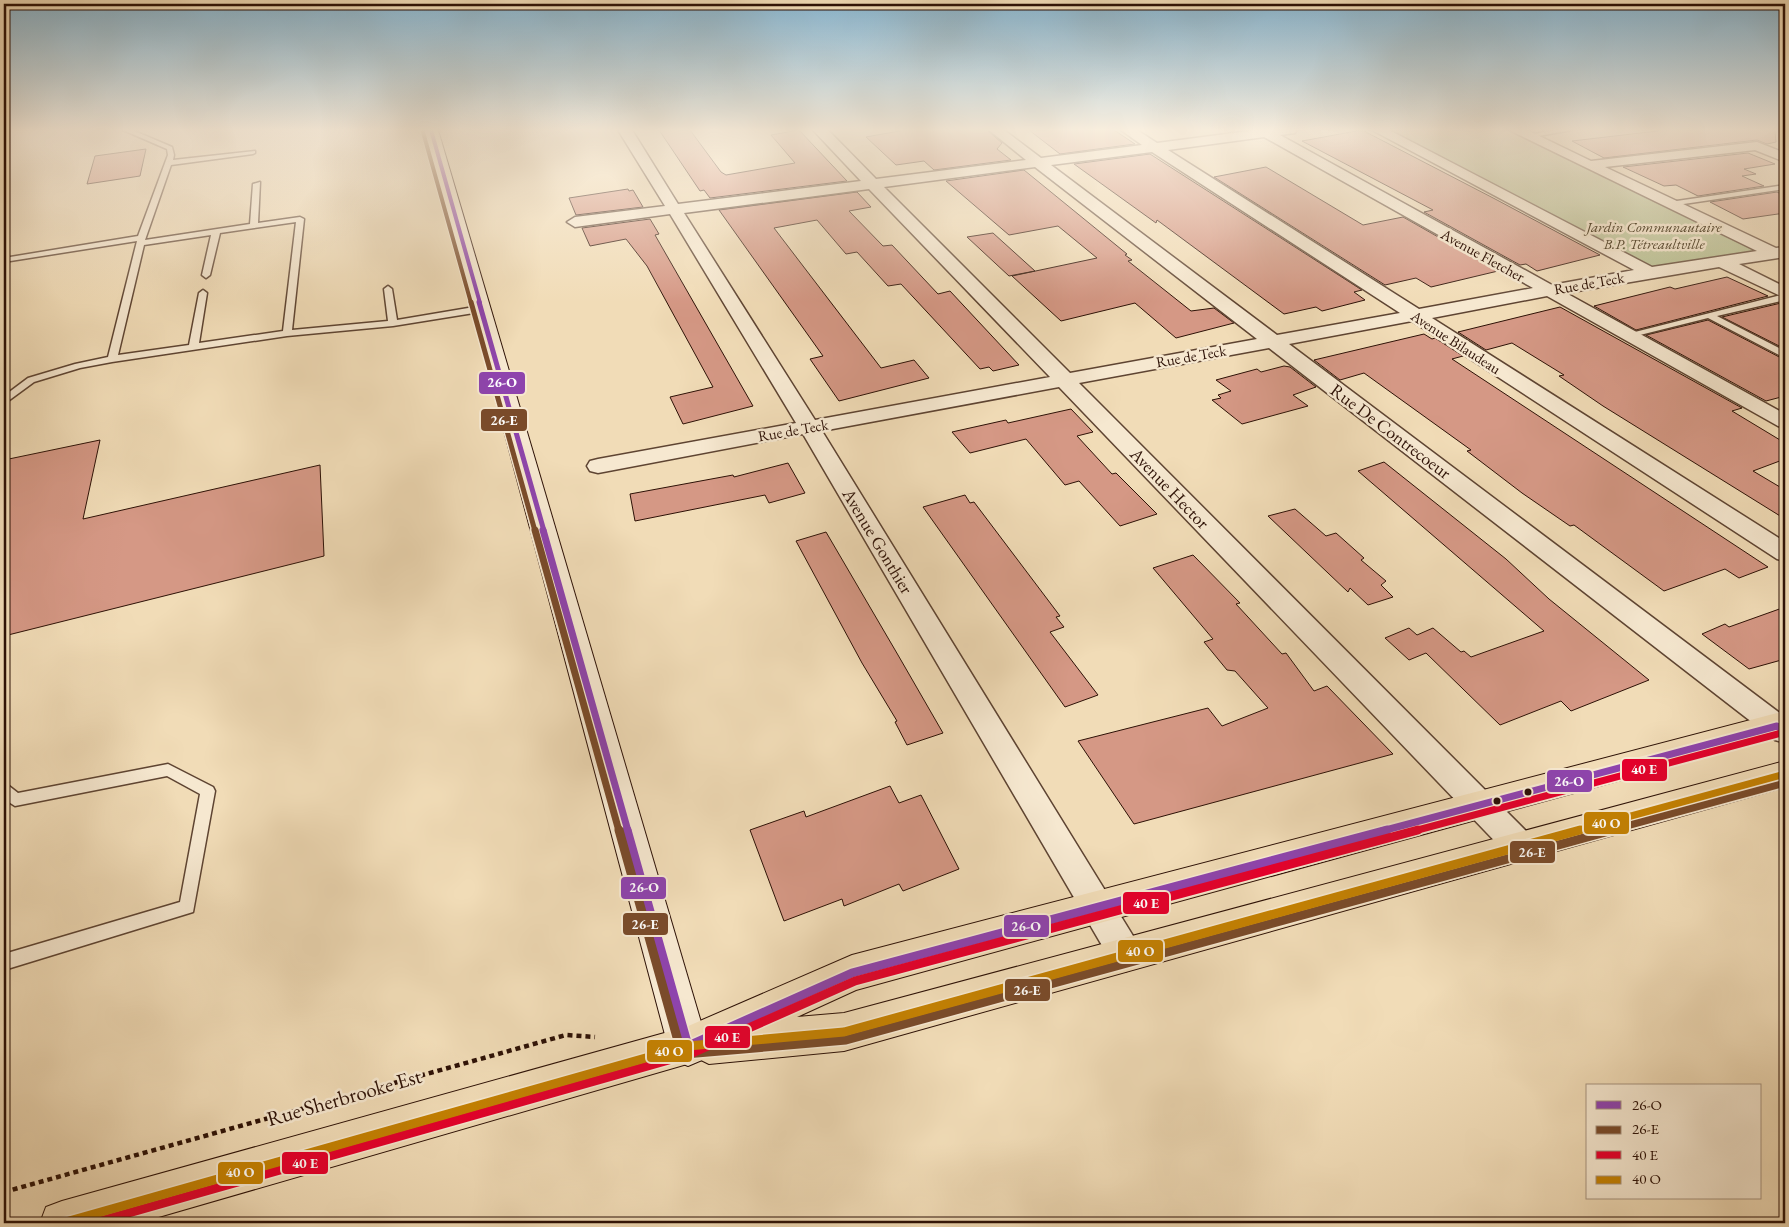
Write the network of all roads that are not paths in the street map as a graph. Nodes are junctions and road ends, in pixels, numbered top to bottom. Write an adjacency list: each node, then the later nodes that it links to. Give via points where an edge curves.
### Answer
1 (160, 187): 18 (lane)
2 (257, 187): 16 (lane)
3 (446, 187): 29 (street)
4 (662, 187): 14 (street, Avenue Gonthier)
5 (854, 187): 14 (street)
6 (875, 187): 39 (street, Avenue Hector)
7 (1072, 187): 35 (street, Rue De Contrecoeur)
8 (1217, 187): 30 (street, Avenue Bilaudeau)
9 (1363, 187): 25 (street, Avenue Fletcher)
10 (1488, 187): 22 (street)
11 (1635, 187): 13 (street)
12 (1783, 187): 13 (lane)
13 (1670, 204): 19 (street)
14 (676, 209): 15 (street); 42 (street, Avenue Gonthier)
15 (575, 222)
16 (254, 226): 17 (lane); 33 (lane, via 300,219)
17 (216, 232): 18 (lane); 23 (lane)
18 (141, 240): 20 (lane); 38 (lane)
19 (1779, 252): 21 (street, Rue de Teck)
20 (4, 260)
21 (1720, 261): 22 (street, Rue de Teck); 26 (street)
22 (1650, 272): 25 (street, Rue de Teck)
23 (206, 275)
24 (388, 289): 32 (lane)
25 (1547, 290): 30 (street, Rue de Teck); 34 (street, Avenue Fletcher)
26 (1785, 293)
27 (203, 294): 36 (lane)
28 (1785, 297): 31 (lane)
29 (480, 309): 32 (lane); 53 (street)
30 (1414, 315): 35 (street, Rue de Teck); 44 (street, Avenue Bilaudeau)
31 (1710, 316): 34 (lane); 37 (lane)
32 (394, 323): 33 (lane)
33 (286, 333): 36 (lane)
34 (1628, 335): 41 (street, Avenue Fletcher)
35 (1273, 341): 39 (street, Rue de Teck); 45 (street, Rue De Contrecoeur)
36 (194, 346): 38 (lane)
37 (1785, 355)
38 (112, 359): 40 (lane, via 31,380)
39 (1065, 380): 42 (street, Rue de Teck); 48 (street, Avenue Hector)
40 (4, 401)
41 (1785, 422)
42 (809, 427): 43 (street, Rue de Teck); 50 (street, Avenue Gonthier)
43 (598, 466)
44 (1785, 552)
45 (1782, 727): 48 (main road)
46 (1785, 774): 49 (main road)
47 (4, 790): 52 (lane, via 15,800 168,770 208,791 187,907)
48 (1480, 806): 49 (street, Avenue Hector); 50 (main road)
49 (1520, 846): 51 (main road)
50 (1099, 907): 51 (street, Avenue Gonthier); 53 (main road, via 852,973)
51 (1126, 955): 53 (main road, via 844,1032)
52 (4, 962)
53 (688, 1046): 54 (main road)
54 (62, 1223)

